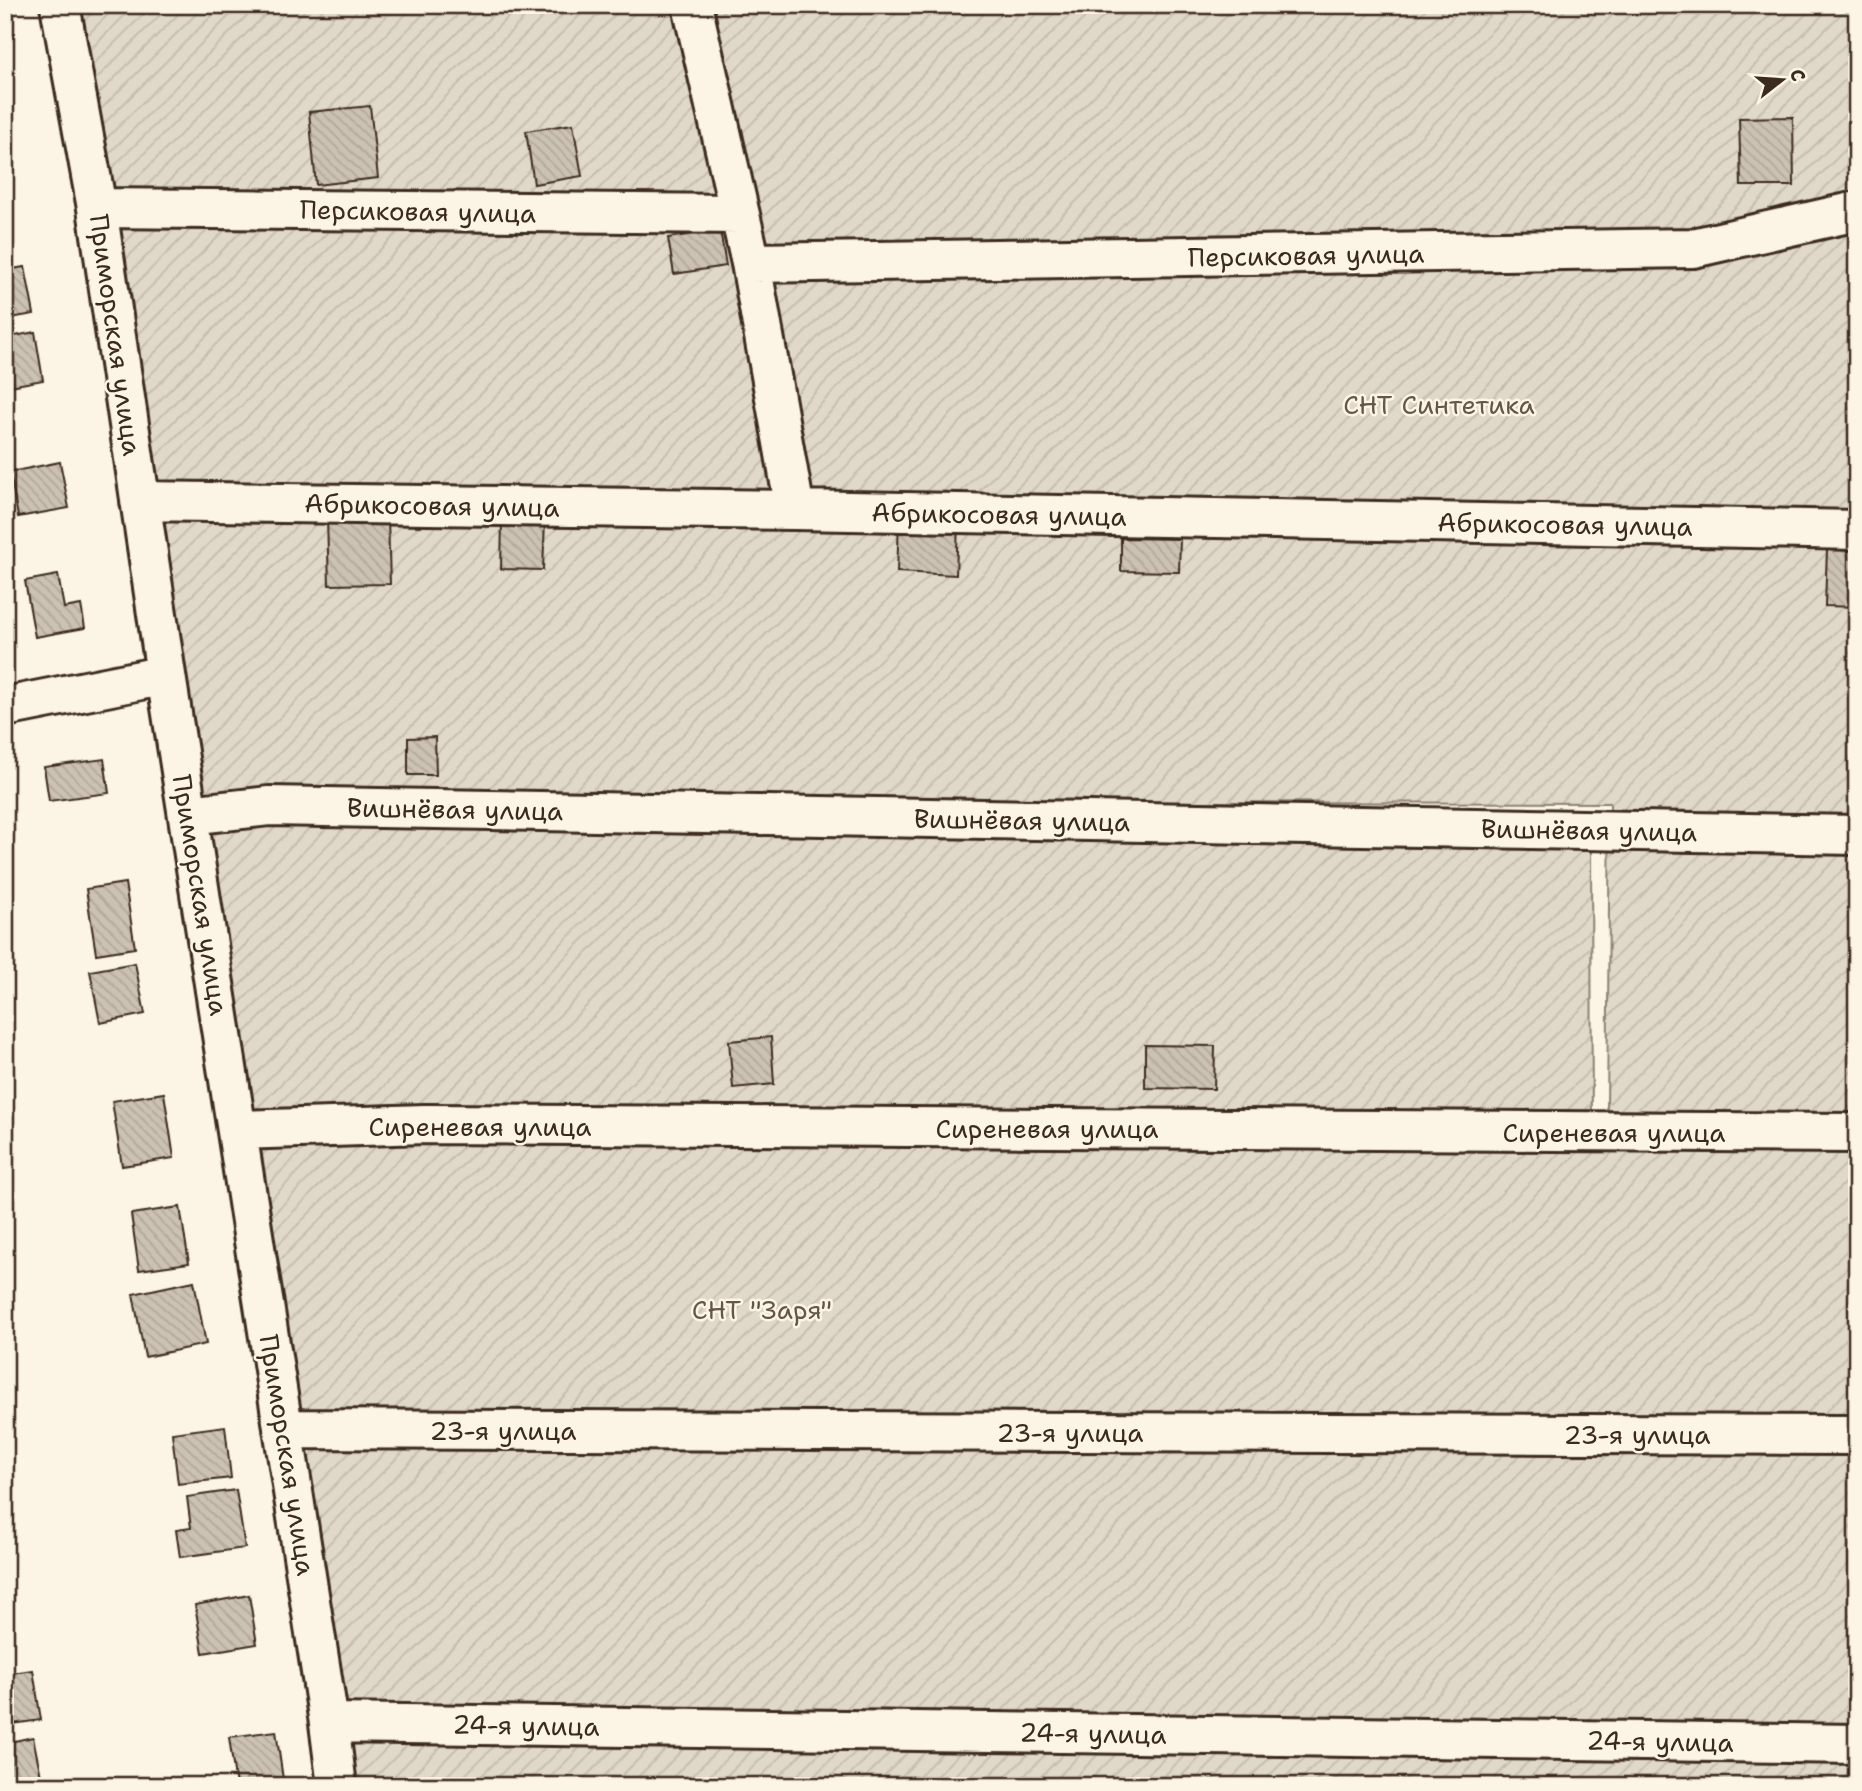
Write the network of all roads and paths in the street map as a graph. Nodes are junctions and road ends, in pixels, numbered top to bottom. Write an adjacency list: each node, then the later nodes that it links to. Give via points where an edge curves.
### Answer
1 (60, 5): 3 (street, Приморская улица)
2 (692, 5): 5 (street)
3 (97, 208): 5 (street, Персиковая улица); 7 (street, Приморская улица)
4 (1857, 211): 6 (street, Персиковая улица, via 1693,248)
5 (739, 214): 6 (street)
6 (751, 263): 8 (street)
7 (140, 501): 8 (street, Абрикосовая улица); 10 (street, Приморская улица)
8 (795, 510): 9 (street, Абрикосовая улица)
9 (1857, 530)
10 (166, 675): 11 (street); 12 (street, Приморская улица)
11 (5, 707)
12 (188, 815): 13 (street, Вишнёвая улица, via 269,806); 14 (street, Приморская улица)
13 (1857, 835)
14 (237, 1130): 15 (street, Сиреневая улица, via 439,1124); 16 (street, Приморская улица)
15 (1857, 1133)
16 (283, 1429): 17 (street, 23-я улица); 18 (street, Приморская улица)
17 (1857, 1435)
18 (329, 1723): 19 (street, 24-я улица); 20 (street, Приморская улица)
19 (1857, 1744)
20 (337, 1786)

